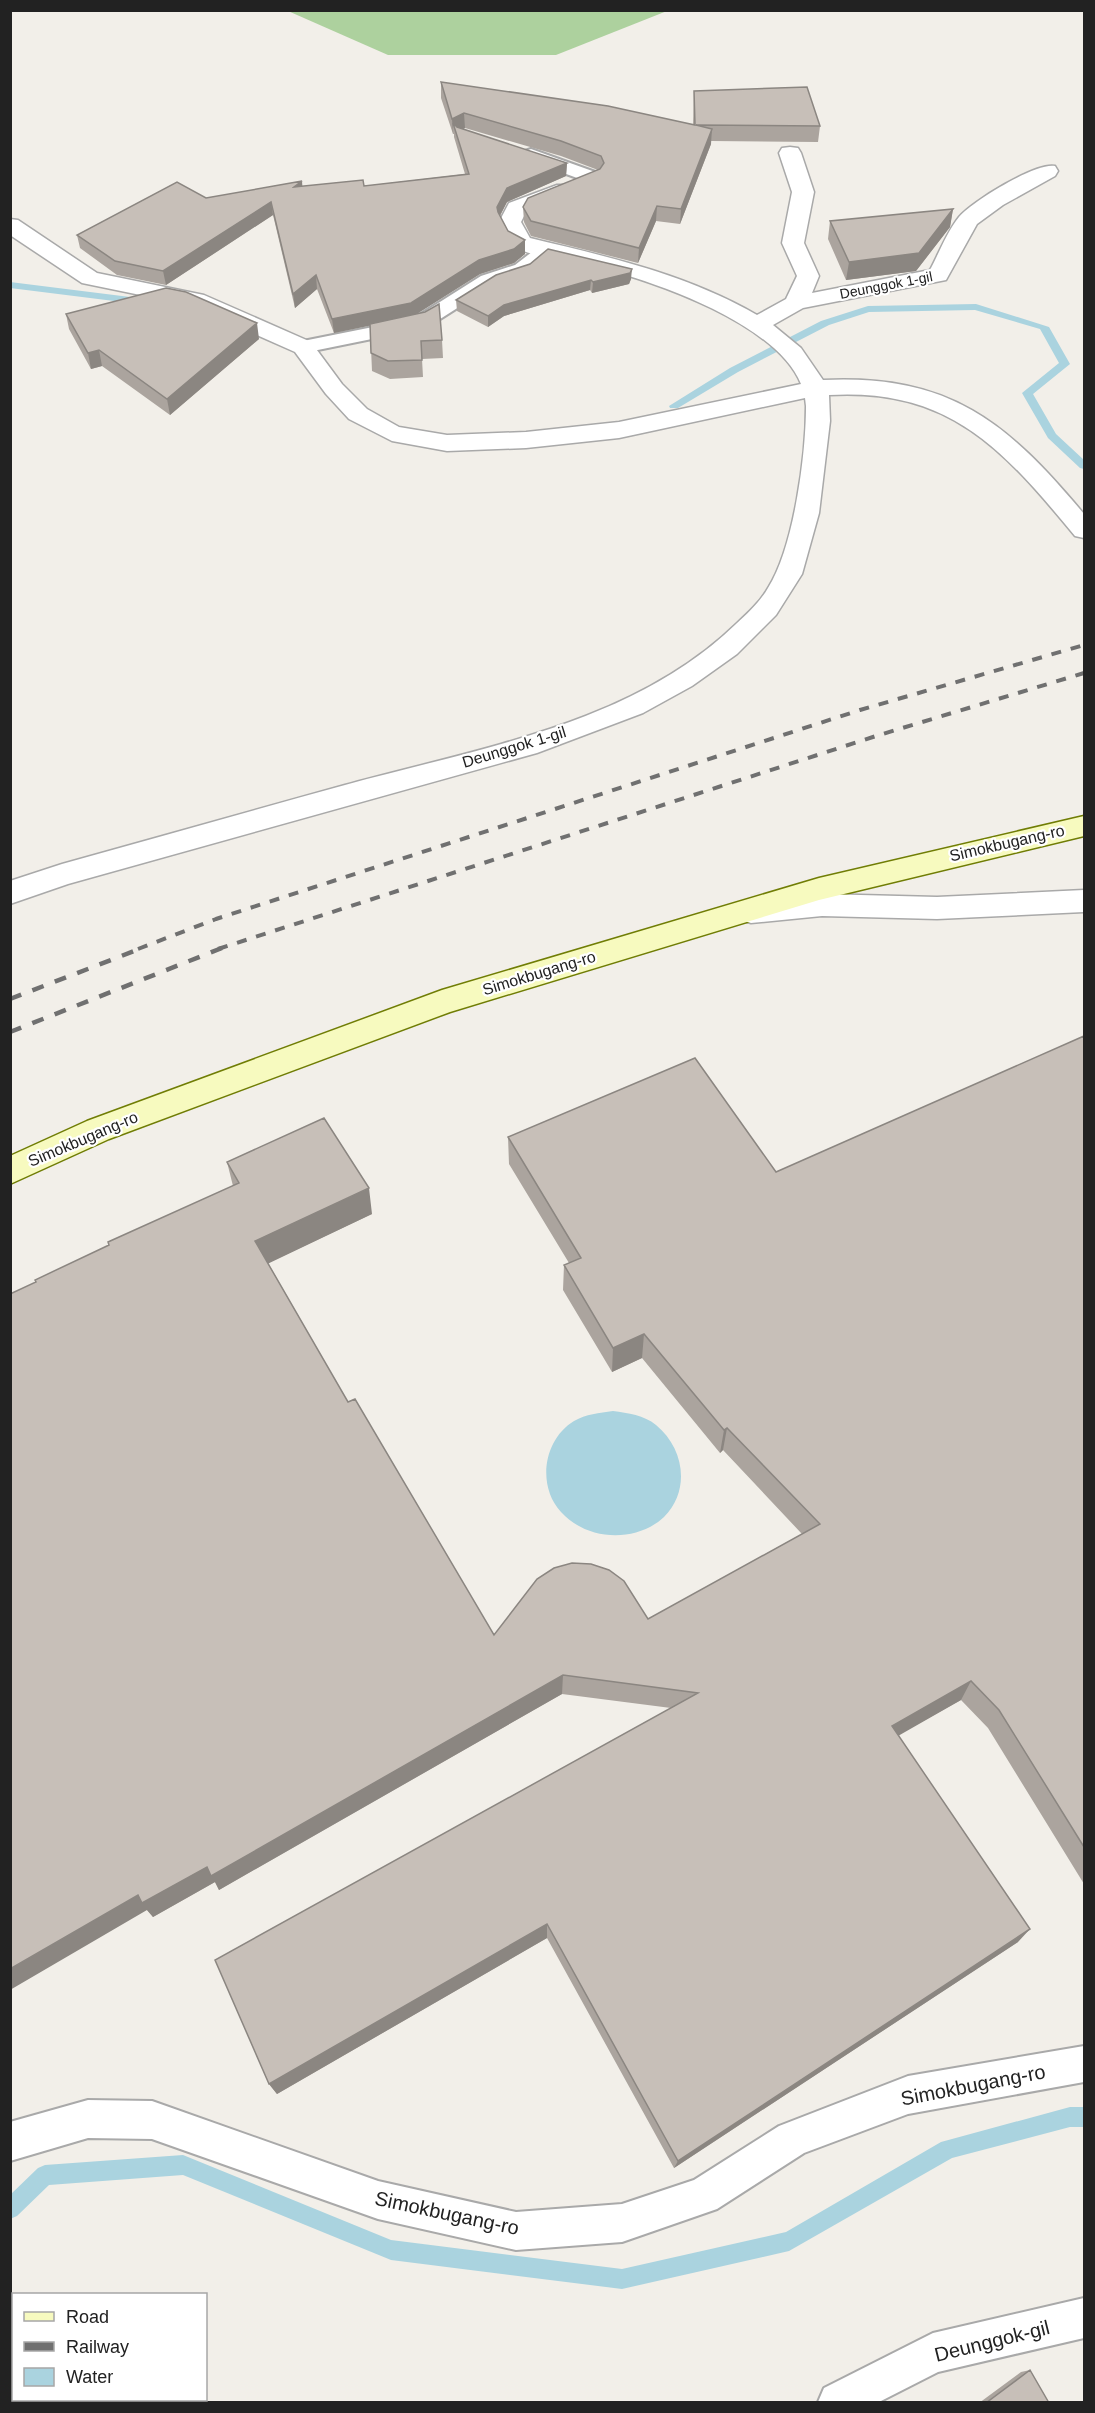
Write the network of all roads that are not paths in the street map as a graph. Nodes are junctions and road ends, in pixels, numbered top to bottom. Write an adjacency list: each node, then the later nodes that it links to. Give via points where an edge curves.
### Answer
1 (509, 148): 4 (lane)
2 (790, 153): 7 (street, via 803,192 793,243 808,276)
3 (1047, 171): 7 (street, Deunggok 1-gil, via 968,220 938,275)
4 (591, 177): 6 (street, via 517,208 510,222 513,232 522,243)
5 (10, 225): 9 (street, via 90,278 196,300)
6 (548, 249): 8 (street, via 649,274 693,291); 9 (lane, via 522,269 488,280 420,324)
7 (796, 303): 8 (street, Deunggok 1-gil)
8 (763, 329): 10 (street, via 797,354)
9 (303, 347): 10 (street, via 358,414 392,433 447,443 619,430)
10 (816, 388): 11 (street, via 898,390 944,404 990,430 1033,469); 13 (street, Deunggok 1-gil, via 818,413 808,509 794,564 769,608 710,663 622,712 521,746)
11 (1084, 530)
12 (1084, 826): 15 (main road, Simokbugang-ro, via 831,886)
13 (10, 893)
14 (1084, 901): 15 (street, via 937,908 822,905)
15 (739, 913): 16 (main road, Simokbugang-ro, via 442,1002 98,1130)
16 (10, 1171)
17 (1084, 2064): 18 (lane, Simokbugang-ro, via 908,2095 792,2139 704,2196 622,2223 516,2231 378,2200 152,2121 88,2119)
18 (10, 2142)
19 (1084, 2318): 20 (lane, Deunggok-gil, via 933,2353)
20 (838, 2403)

